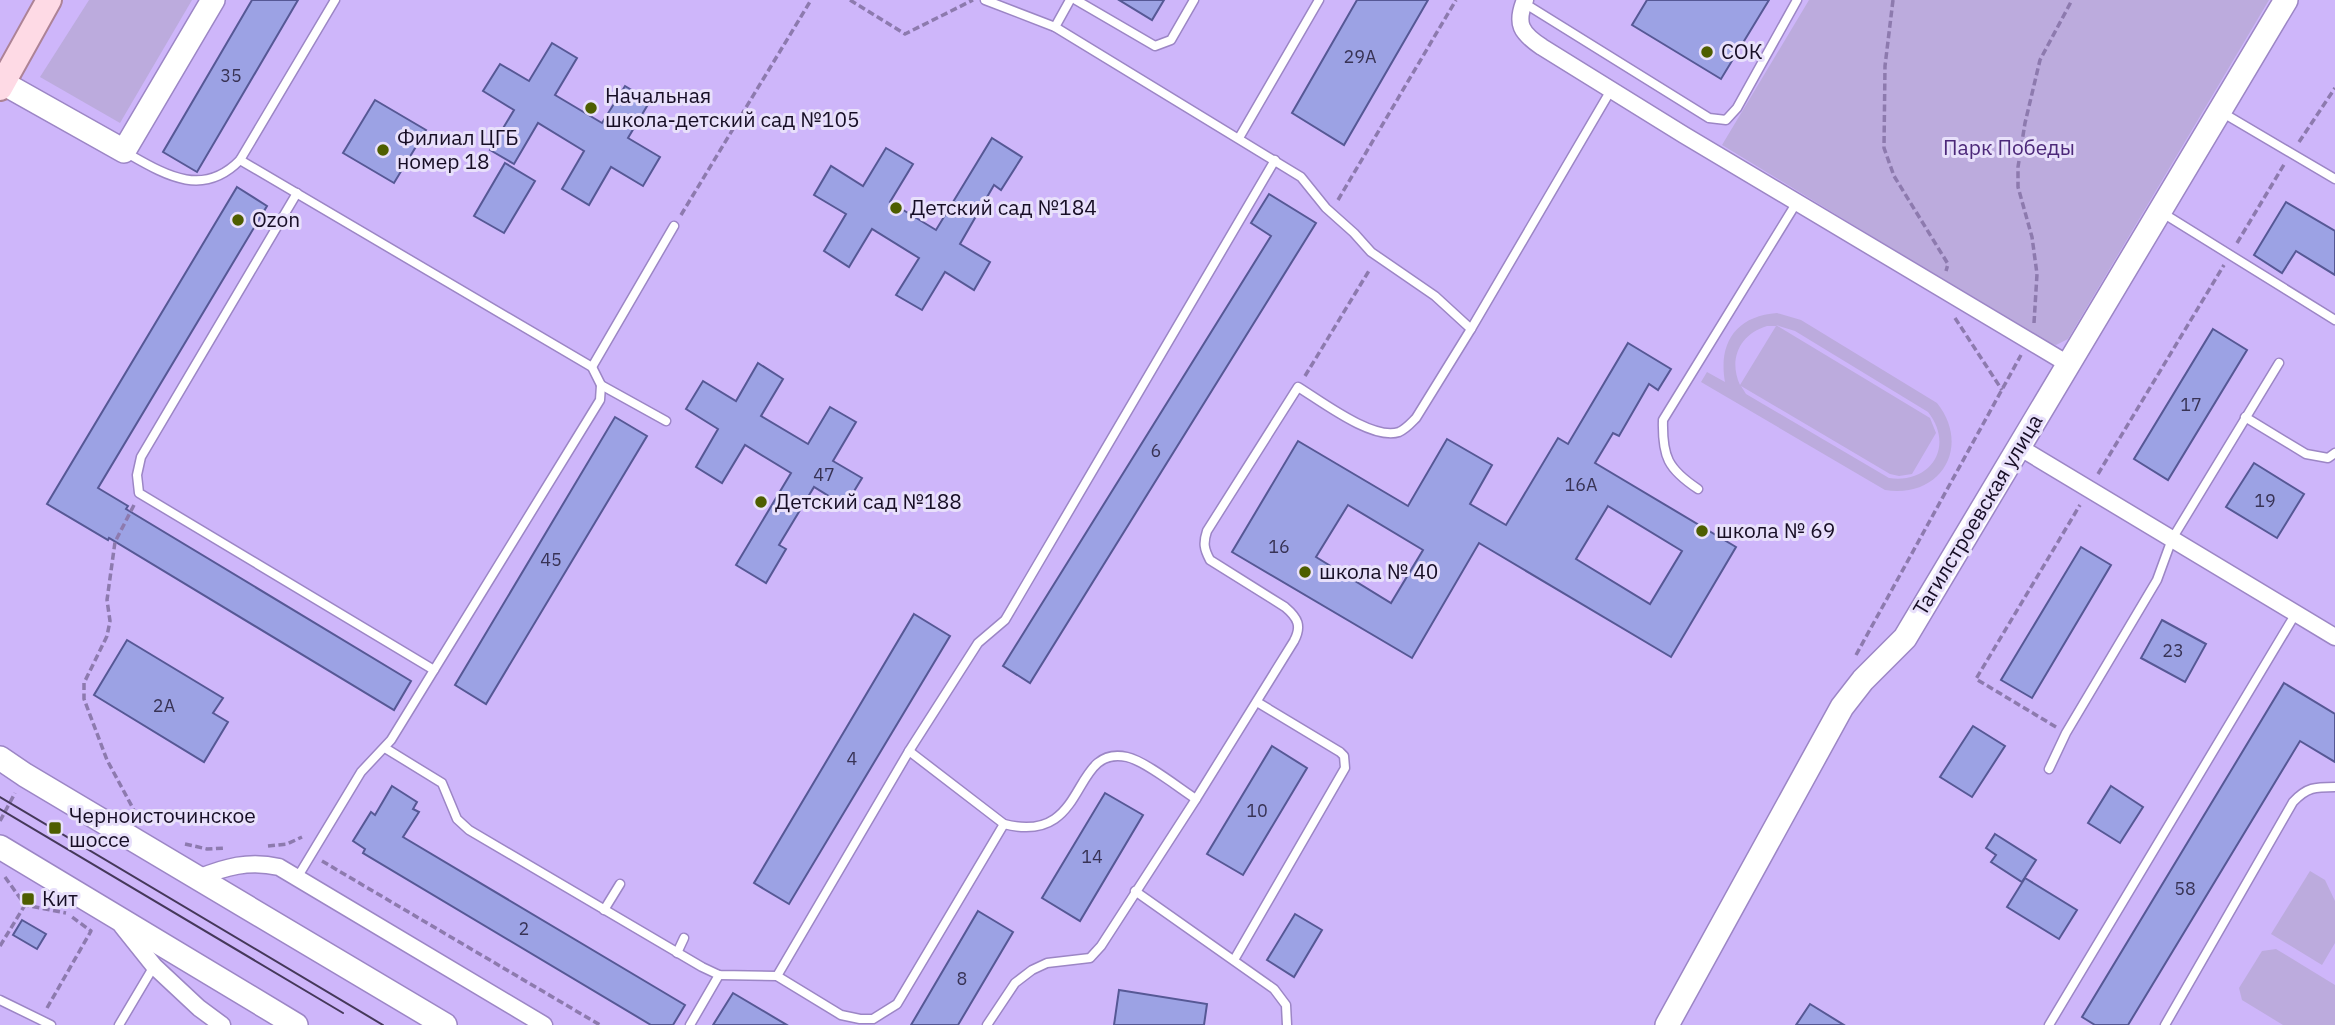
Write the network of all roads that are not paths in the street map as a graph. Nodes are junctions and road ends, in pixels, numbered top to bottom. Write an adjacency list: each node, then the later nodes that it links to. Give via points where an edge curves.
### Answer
1 (49, 0): 12 (main road)
2 (213, 0): 16 (street)
3 (335, 0): 17 (lane)
4 (985, 0): 11 (lane)
5 (1073, 0): 6 (lane, via 1155,46 1171,40); 11 (lane)
6 (1194, 0)
7 (1319, 0): 15 (lane)
8 (1797, 0): 10 (lane, via 1726,120 1709,118)
9 (2286, 0): 14 (street, Тагилстроевская улица)
10 (1524, 2): 13 (street, via 1519,15 1528,38)
11 (1055, 27): 15 (lane)
12 (1, 85): 16 (street)
13 (1611, 90): 21 (street); 25 (lane)
14 (2220, 111): 19 (lane); 22 (street, Тагилстроевская улица)
15 (1239, 138): 18 (lane)
16 (124, 151): 17 (lane, via 154,168 204,182 222,176)
17 (240, 160): 20 (lane)
18 (1275, 160): 25 (lane, via 1301,177 1377,257 1435,296); 41 (lane, via 1006,620 978,643)
19 (2335, 179)
20 (297, 194): 28 (lane); 38 (lane, via 141,457 139,493)
21 (1797, 202): 27 (street); 34 (lane, via 1663,420 1662,445 1670,466)
22 (2161, 212): 24 (lane); 27 (street, Тагилстроевская улица)
23 (674, 226): 28 (lane)
24 (2335, 320)
25 (1471, 329): 39 (lane, via 1416,418 1397,433 1368,429 1298,387 1207,531 1203,542 1210,560 1285,607 1299,624 1299,632)
26 (2279, 363): 30 (lane)
27 (2068, 364): 32 (street, Тагилстроевская улица)
28 (592, 367): 29 (lane)
29 (601, 385): 31 (lane); 38 (lane, via 600,400)
30 (2245, 417): 33 (lane, via 2306,454 2328,458); 35 (lane)
31 (666, 421)
32 (2019, 447): 35 (street); 70 (street, Тагилстроевская улица, via 1905,638 1842,707)
33 (2335, 453)
34 (1698, 489)
35 (2172, 539): 36 (street); 43 (lane, via 2157,580)
36 (2296, 613): 37 (street); 71 (lane)
37 (2335, 637)
38 (434, 670): 40 (lane)
39 (1257, 702): 45 (lane); 56 (lane, via 1340,752 1345,768)
40 (385, 748): 49 (lane, via 361,772); 52 (lane, via 442,783 463,826)
41 (909, 751): 46 (lane); 59 (lane)
42 (0, 758): 48 (street)
43 (2049, 769)
44 (2335, 787): 72 (lane, via 2302,791 2293,802)
45 (1196, 799): 46 (lane, via 1129,757 1115,755 1088,772 1063,813 1047,825 1021,828); 51 (lane)
46 (1004, 824): 59 (lane, via 897,1004 884,1013 873,1019 841,1015)
47 (0, 847): 53 (street)
48 (198, 878): 49 (street, via 250,863 279,867); 65 (street)
49 (297, 878): 66 (street)
50 (620, 884): 52 (lane)
51 (1135, 891): 56 (lane); 68 (lane, via 1090,958 1031,970 1015,983)
52 (604, 910): 55 (lane)
53 (114, 915): 57 (street); 64 (street)
54 (684, 938): 55 (lane)
55 (677, 953): 58 (lane)
56 (1234, 960): 69 (lane, via 1281,996)
57 (154, 967): 62 (lane); 63 (street)
58 (719, 975): 59 (lane); 67 (lane)
59 (777, 976)
60 (0, 1000): 61 (lane)
61 (51, 1025)
62 (119, 1025)
63 (222, 1025)
64 (296, 1025)
65 (445, 1025)
66 (544, 1025)
67 (691, 1025)
68 (987, 1025)
69 (1286, 1025)
70 (1667, 1025)
71 (2049, 1025)
72 (2165, 1025)

